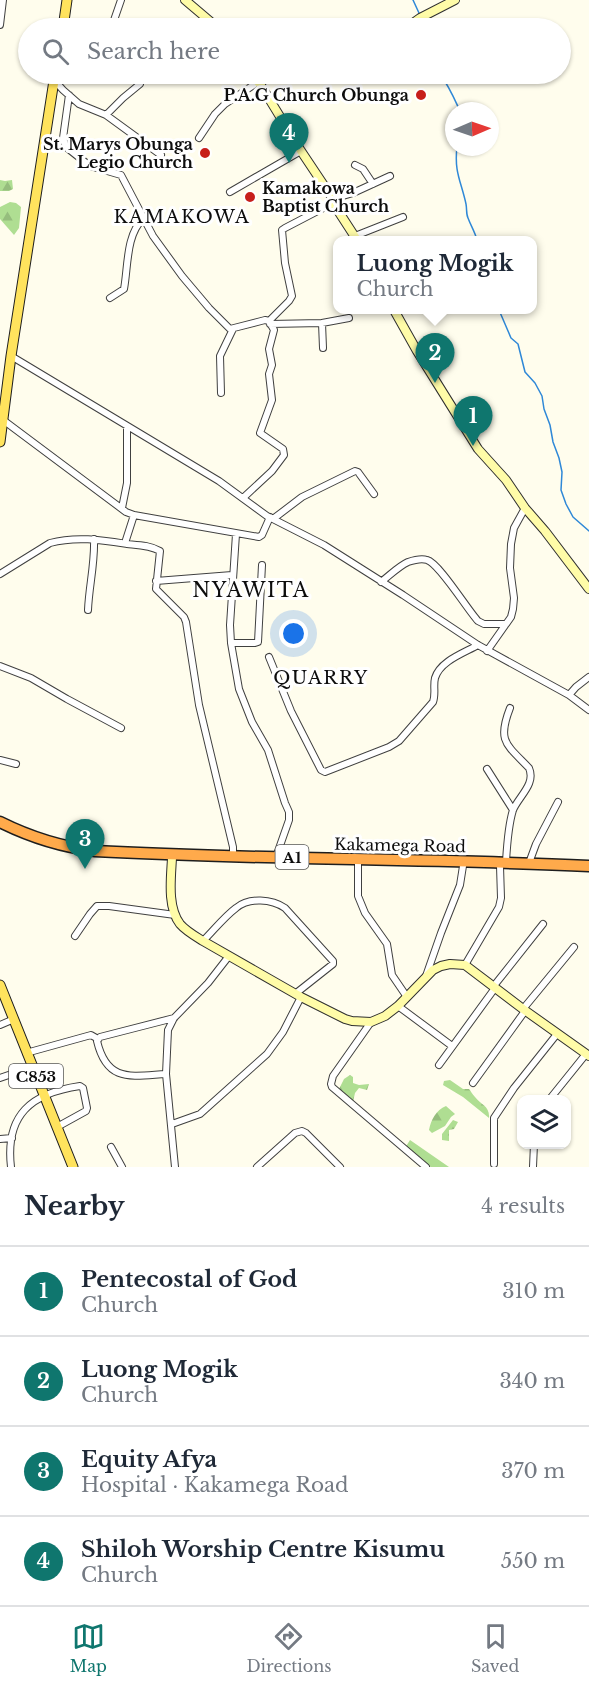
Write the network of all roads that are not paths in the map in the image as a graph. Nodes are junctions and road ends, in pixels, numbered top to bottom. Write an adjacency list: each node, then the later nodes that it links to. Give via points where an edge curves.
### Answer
1 (3, 0): 10 (street)
2 (68, 0): 6 (main road)
3 (121, 0): 7 (street)
4 (185, 0): 8 (street)
5 (455, 0): 9 (street)
6 (65, 18)
7 (115, 18)
8 (206, 18)
9 (420, 18)
10 (0, 25)
11 (54, 84): 37 (main road)
12 (61, 84): 16 (street)
13 (140, 84): 17 (street)
14 (249, 84): 18 (street, via 215,114)
15 (260, 84): 19 (street)
16 (69, 95): 17 (street); 27 (street, via 65,145 90,166 121,175)
17 (106, 116): 20 (street)
18 (199, 138)
19 (301, 151): 24 (street); 25 (street)
20 (161, 155)
21 (355, 165): 23 (street, via 363,169)
22 (390, 176): 23 (street)
23 (373, 184): 25 (street)
24 (230, 192)
25 (333, 201): 28 (street); 33 (street, via 282,230 292,296)
26 (403, 217): 29 (street)
27 (143, 219): 30 (street, via 133,237 124,289); 35 (street, via 182,276 209,308)
28 (355, 236)
29 (360, 236)
30 (110, 298)
31 (397, 314): 45 (street, via 478,449)
32 (349, 318): 34 (street)
33 (269, 322): 34 (street); 35 (street); 43 (street, via 274,330 268,374 272,400 260,433 283,449 284,455)
34 (322, 323): 36 (street)
35 (233, 328): 38 (street, via 220,356)
36 (323, 348)
37 (12, 356): 39 (main road); 40 (street)
38 (221, 393)
39 (3, 420): 41 (main road); 44 (street)
40 (128, 426): 43 (street); 44 (street, via 127,483)
41 (0, 442)
42 (374, 494): 47 (street, via 355,471 302,497)
43 (243, 498): 47 (street)
44 (122, 508): 46 (street)
45 (525, 508): 56 (street); 58 (street, via 514,528 511,544 514,605)
46 (134, 515): 48 (street); 50 (street)
47 (272, 518): 48 (street, via 261,537); 55 (street, via 316,540)
48 (236, 534): 53 (street)
49 (93, 539): 50 (street); 52 (street, via 50,543); 57 (street)
50 (125, 543): 54 (street, via 160,551)
51 (262, 565): 59 (street, via 258,642)
52 (0, 574)
53 (232, 575): 54 (street); 59 (street)
54 (156, 581): 75 (street, via 156,589 186,622)
55 (381, 582): 58 (street, via 406,563 426,559 441,571 478,621); 60 (street)
56 (589, 589)
57 (88, 610)
58 (506, 624): 61 (street)
59 (231, 643): 76 (street, via 242,697 269,753 290,812)
60 (478, 645): 61 (street); 62 (street, via 438,670 433,702 399,741 325,772 291,711)
61 (487, 651): 65 (street)
62 (269, 657)
63 (0, 666): 68 (street, via 34,679)
64 (589, 677): 65 (street)
65 (569, 695): 67 (street)
66 (510, 708): 73 (street, via 504,724 505,742 531,773)
67 (589, 710)
68 (121, 728)
69 (0, 760): 70 (street)
70 (16, 764)
71 (487, 769): 73 (street)
72 (558, 802): 79 (street)
73 (513, 810): 80 (street)
74 (0, 824): 75 (highway, Kakamega Road / A1, via 86,850); 77 (highway, Kakamega Road / A1, via 24,837 64,849)
75 (233, 855): 76 (highway, Kakamega Road / A1)
76 (276, 857): 80 (highway, Kakamega Road / A1)
77 (172, 858): 78 (highway, Kakamega Road / A1); 83 (street, via 171,900)
78 (358, 863): 81 (highway, Kakamega Road / A1); 94 (street, via 358,896 387,944 392,975)
79 (529, 863): 80 (highway, Kakamega Road / A1); 82 (highway, Kakamega Road / A1)
80 (503, 864): 81 (highway, Kakamega Road / A1); 82 (highway, Kakamega Road / A1); 89 (street, via 499,907)
81 (463, 866): 90 (street, via 460,885)
82 (589, 868)
83 (175, 915): 85 (street, via 97,906); 86 (street, via 187,931)
84 (543, 924): 92 (street)
85 (75, 936)
86 (203, 941): 88 (street); 93 (street, via 240,905 278,903 333,960)
87 (574, 947): 96 (street)
88 (229, 956): 93 (street); 97 (street)
89 (465, 965): 90 (street, via 441,966); 92 (street)
90 (425, 979): 94 (street)
91 (0, 985): 98 (main road, C853)
92 (494, 987): 96 (street); 103 (street)
93 (298, 995): 99 (street, via 345,1020); 113 (street, via 283,1032 267,1054 200,1114)
94 (407, 997): 95 (street)
95 (398, 1006): 99 (street); 103 (street)
96 (524, 1010): 101 (street); 110 (street)
97 (174, 1018): 102 (street); 108 (street, via 167,1034)
98 (14, 1019): 100 (street); 104 (main road, C853)
99 (371, 1022): 126 (street, via 333,1076 332,1087)
100 (0, 1025)
101 (557, 1034): 105 (street); 119 (street, via 494,1118)
102 (98, 1039): 104 (street, via 90,1035); 108 (street, via 106,1062 116,1072 127,1076)
103 (452, 1046): 106 (street)
104 (26, 1053): 107 (main road, C853)
105 (588, 1055): 112 (street)
106 (439, 1065)
107 (32, 1067): 109 (street); 111 (main road, C853)
108 (166, 1074): 113 (street)
109 (0, 1078)
110 (473, 1083)
111 (44, 1095): 114 (main road, C853); 114 (street, via 76,1086 83,1088 86,1111); 115 (street, via 22,1112)
112 (553, 1095)
113 (172, 1124): 123 (street)
114 (57, 1127): 121 (main road, C853)
115 (12, 1138): 116 (street); 120 (street)
116 (0, 1139)
117 (111, 1147): 122 (street)
118 (534, 1149): 127 (street)
119 (494, 1164)
120 (11, 1167)
121 (73, 1167)
122 (122, 1167)
123 (175, 1167)
124 (256, 1167): 125 (street, via 302,1131)
125 (340, 1167)
126 (426, 1167)
127 (533, 1167)

